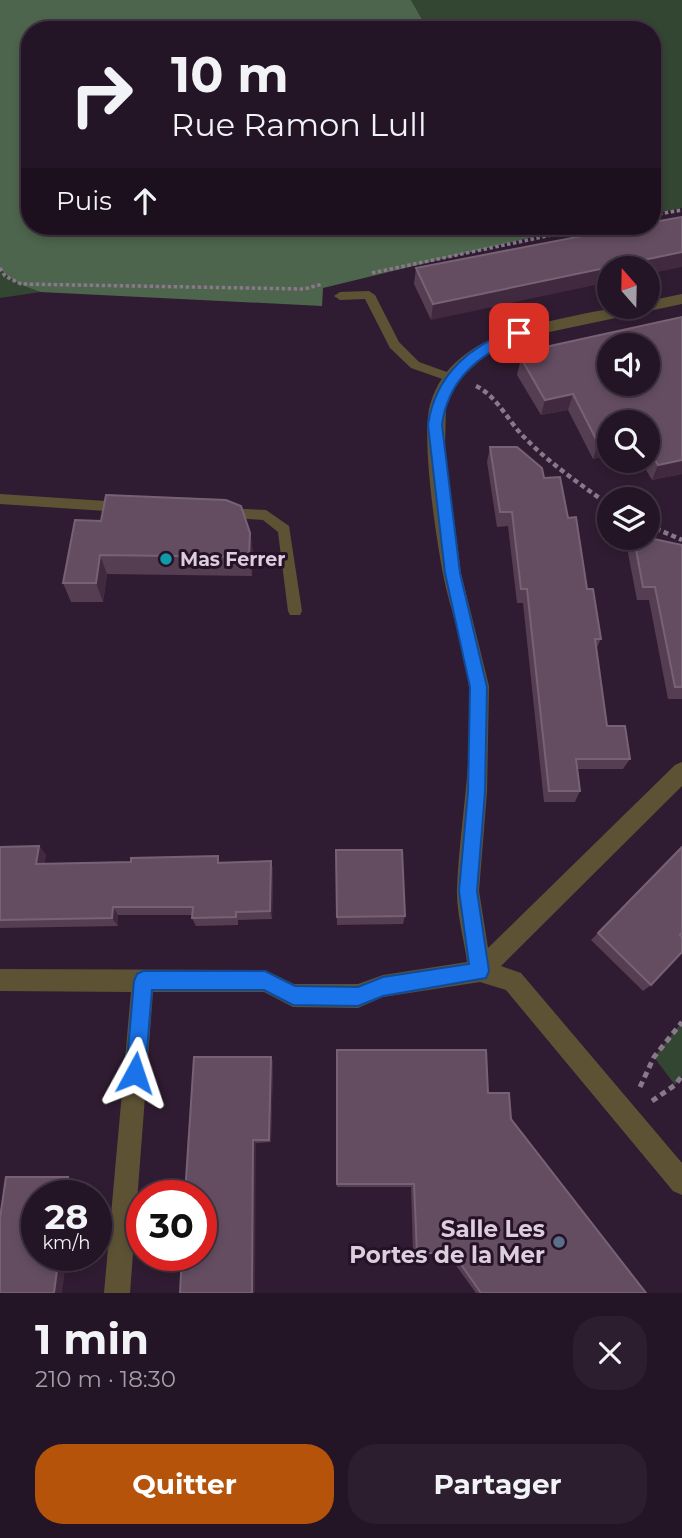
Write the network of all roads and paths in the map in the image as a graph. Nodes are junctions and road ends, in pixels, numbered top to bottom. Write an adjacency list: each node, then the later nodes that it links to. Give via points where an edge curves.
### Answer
1 (682, 210): 2 (path)
2 (661, 214)
3 (541, 235): 4 (path); 6 (path)
4 (547, 245)
5 (0, 268): 7 (path, via 21,284 303,289)
6 (369, 274)
7 (330, 283)
8 (340, 296): 12 (lane, via 369,295 394,345 415,365)
9 (682, 299): 10 (street)
10 (660, 303)
11 (597, 317): 12 (street, via 507,337 473,357)
12 (451, 378): 13 (path, via 484,388 539,454); 21 (street, via 438,406 436,437 452,573 479,687 477,792 468,891)
13 (597, 496)
14 (0, 499): 15 (lane)
15 (135, 508)
16 (214, 512): 19 (lane, via 266,515 284,530)
17 (660, 530): 18 (path)
18 (682, 540)
19 (295, 611)
20 (682, 772): 21 (street)
21 (480, 971): 23 (street, via 383,986 358,996 293,995 265,981); 26 (street, via 513,981)
22 (0, 980): 23 (street)
23 (143, 981): 28 (street)
24 (682, 1022): 26 (path, via 654,1057)
25 (682, 1076): 26 (path, via 676,1085)
26 (628, 1117): 27 (street)
27 (682, 1182)
28 (117, 1293)

